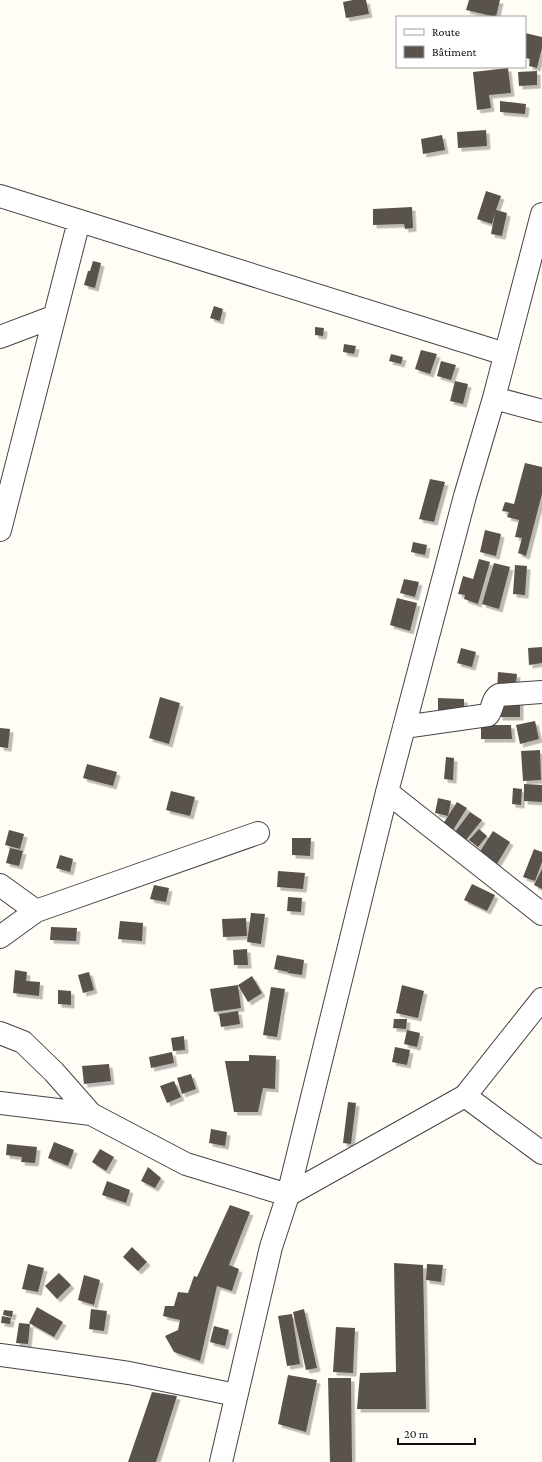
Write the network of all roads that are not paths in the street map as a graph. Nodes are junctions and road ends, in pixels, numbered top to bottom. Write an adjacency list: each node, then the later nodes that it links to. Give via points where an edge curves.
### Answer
1 (0, 196): 3 (street)
2 (542, 214): 6 (street)
3 (79, 221): 4 (street); 6 (street)
4 (54, 317): 5 (street); 9 (street)
5 (0, 336)
6 (505, 354): 7 (street)
7 (494, 398): 8 (street); 11 (street, via 465,496)
8 (542, 411)
9 (0, 530)
10 (542, 692): 11 (street, via 499,694 494,699 488,715)
11 (404, 727): 12 (street)
12 (387, 792): 16 (street); 24 (street)
13 (258, 833): 15 (street)
14 (0, 885): 15 (street)
15 (36, 911): 17 (street)
16 (542, 914)
17 (0, 937)
18 (542, 999): 20 (street)
19 (0, 1034): 22 (street, via 23,1042 54,1072)
20 (465, 1096): 23 (street); 24 (street)
21 (0, 1103): 22 (street)
22 (90, 1114): 24 (street, via 186,1164)
23 (542, 1154)
24 (288, 1196): 26 (street, via 270,1247)
25 (0, 1355): 26 (street, via 129,1374)
26 (236, 1395): 27 (street)
27 (221, 1462)

